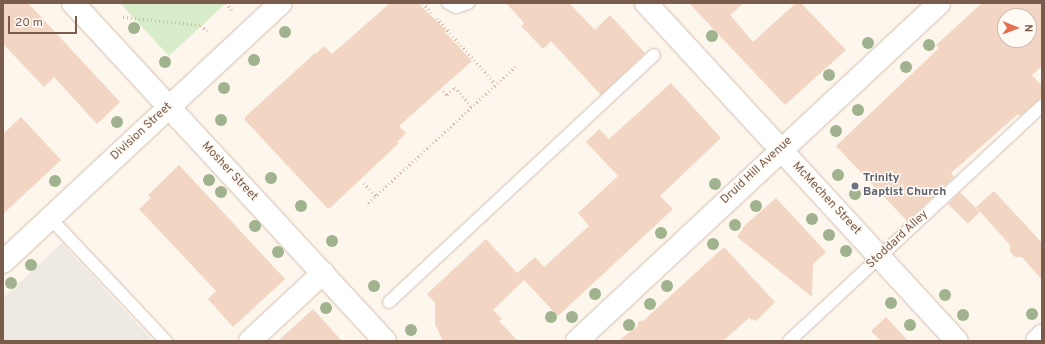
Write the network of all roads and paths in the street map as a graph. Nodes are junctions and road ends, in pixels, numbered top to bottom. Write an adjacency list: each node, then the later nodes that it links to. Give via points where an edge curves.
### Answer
1 (73, 3): 18 (street, Mosher Street)
2 (226, 3): 9 (path)
3 (280, 3): 18 (street, Division Street)
4 (423, 3): 14 (path)
5 (448, 3): 6 (lane, via 456,7)
6 (468, 3)
7 (646, 3): 19 (street, McMechen Street)
8 (939, 3): 19 (street, Druid Hill Avenue)
9 (232, 10)
10 (123, 17): 11 (path, via 201,25)
11 (208, 32)
12 (654, 55): 27 (lane)
13 (516, 66): 14 (path)
14 (495, 83): 16 (path)
15 (443, 91): 16 (path, via 447,95 455,88)
16 (471, 106): 21 (path)
17 (1042, 106): 24 (lane, Stoddard Alley)
18 (169, 107): 23 (street, Division Street); 26 (street, Mosher Street)
19 (781, 149): 24 (street, McMechen Street); 32 (street, Druid Hill Avenue)
20 (364, 183): 21 (path)
21 (376, 196): 22 (path)
22 (368, 203)
23 (50, 218): 25 (street, Division Street); 29 (lane)
24 (880, 257): 33 (lane, Stoddard Alley); 34 (street, McMechen Street)
25 (3, 262)
26 (323, 273): 30 (street); 31 (street, Mosher Street)
27 (389, 302)
28 (1042, 336): 35 (street)
29 (166, 341)
30 (250, 341)
31 (386, 341)
32 (577, 341)
33 (789, 341)
34 (957, 341)
35 (1037, 341)

